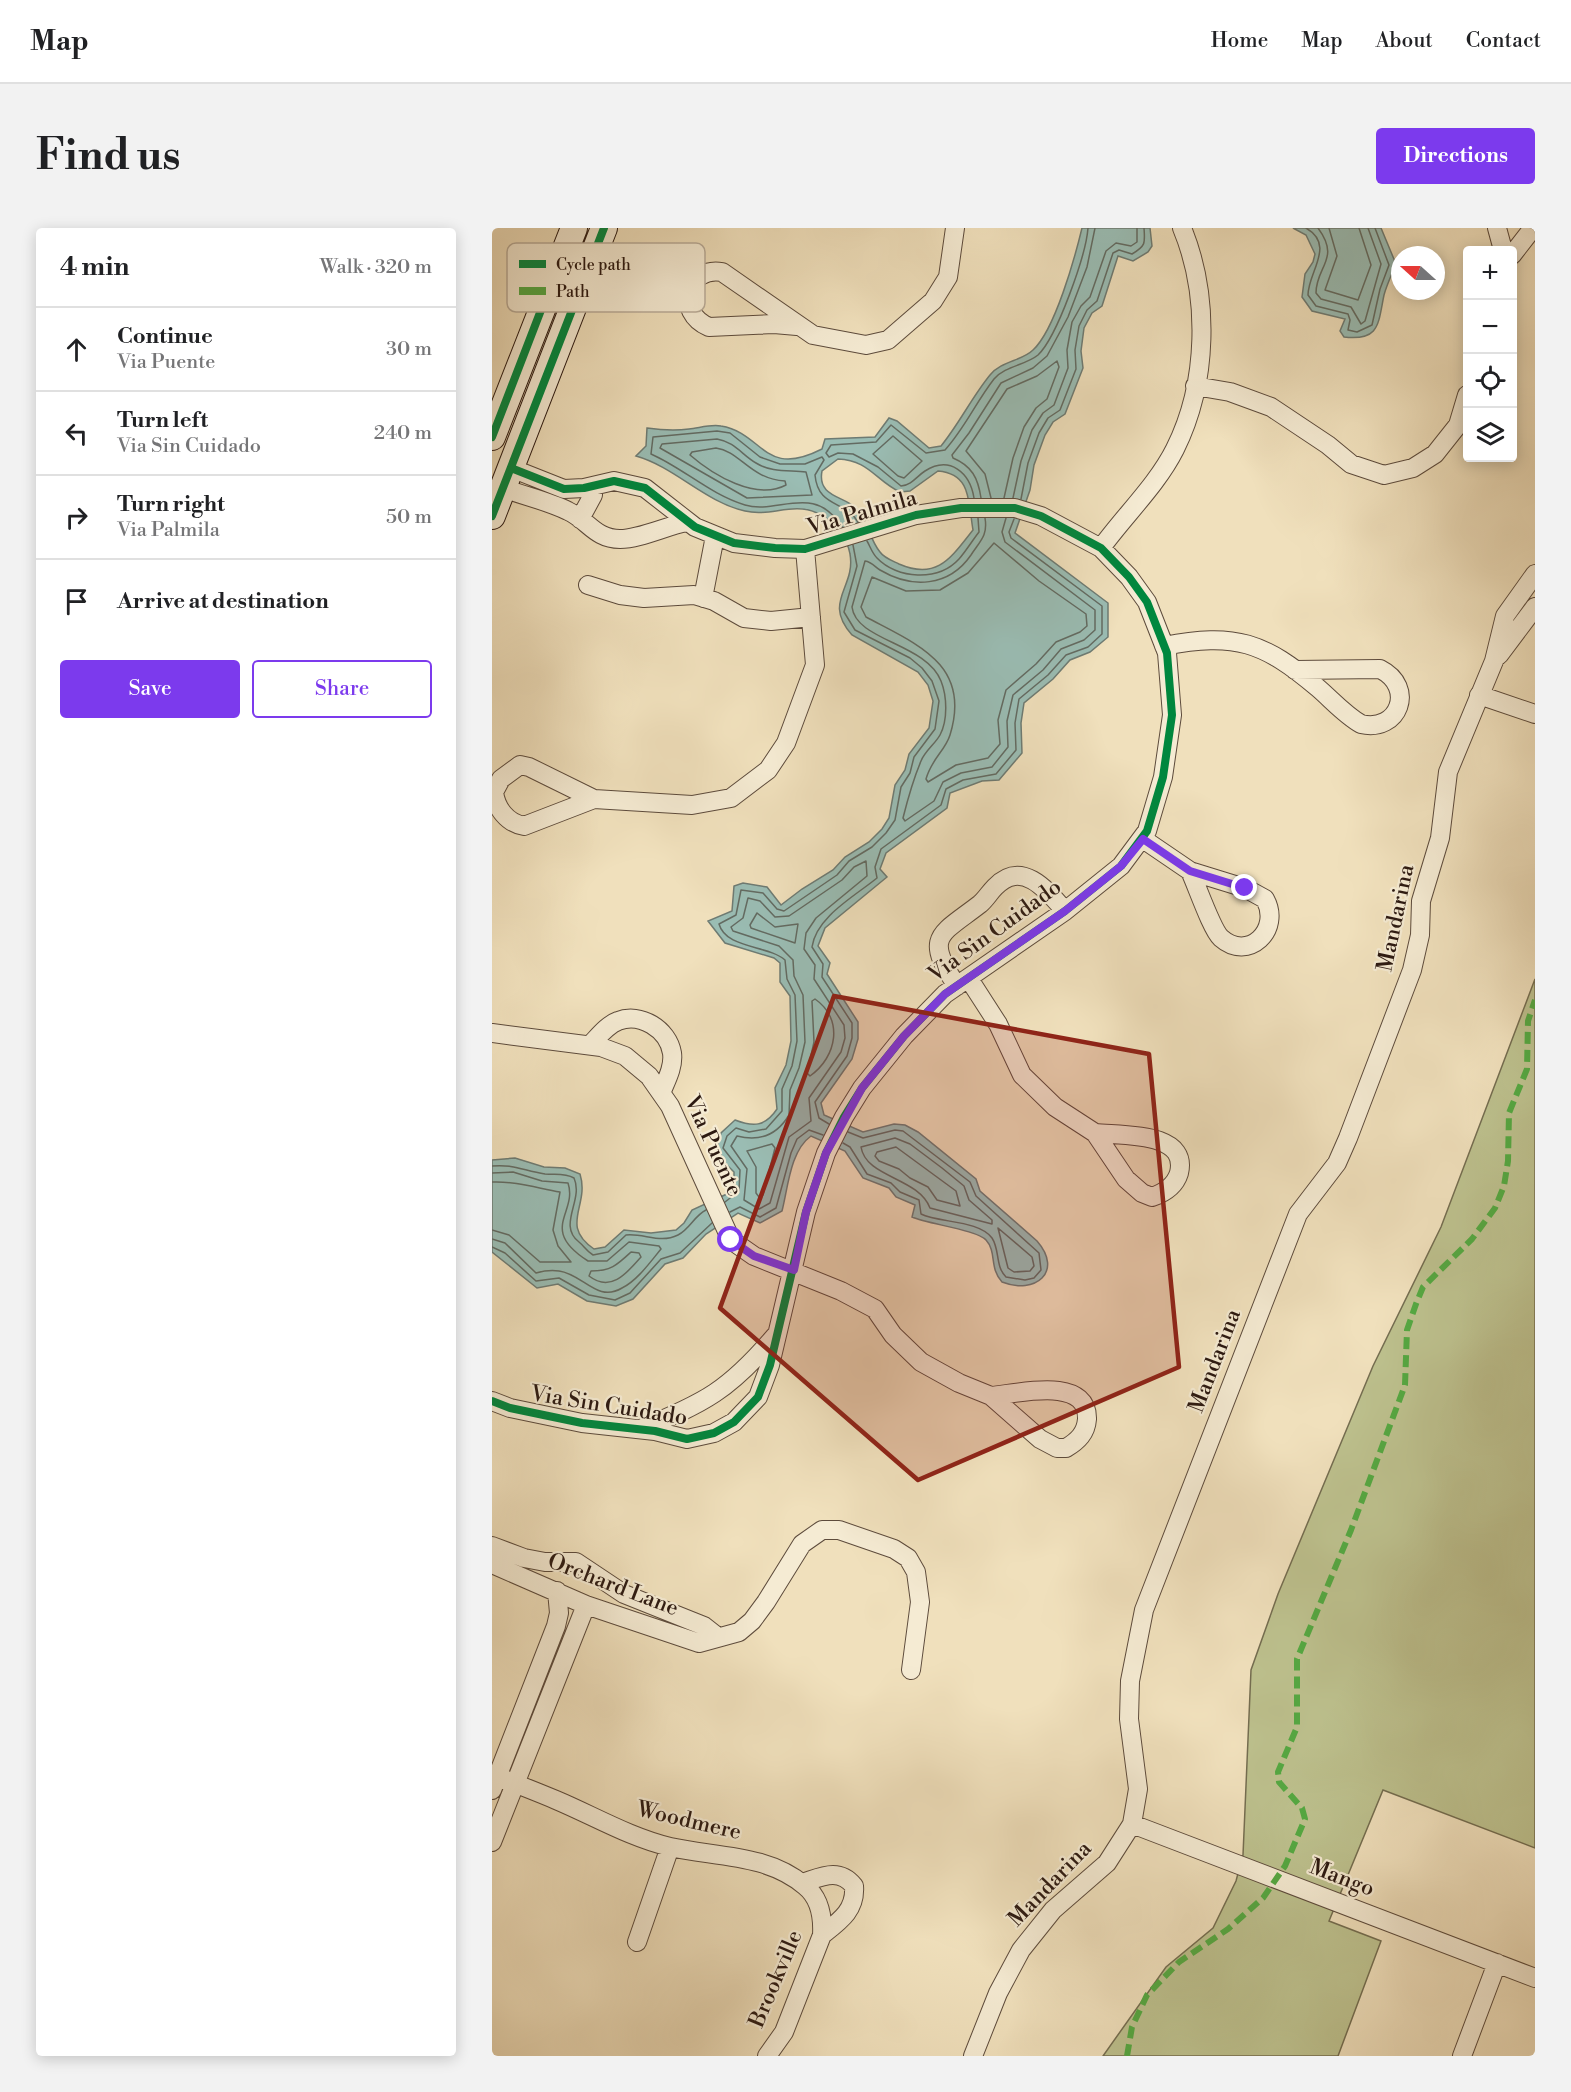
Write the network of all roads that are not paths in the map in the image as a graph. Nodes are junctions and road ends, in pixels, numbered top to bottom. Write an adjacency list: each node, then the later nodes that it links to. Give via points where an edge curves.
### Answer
1 (574, 228): 7 (main road)
2 (604, 228): 8 (main road)
3 (955, 228): 15 (street, via 948,277 933,301 888,340 866,345 843,343)
4 (1182, 228): 16 (street, via 1194,256 1201,303)
5 (1497, 228): 9 (street)
6 (1533, 228): 10 (street)
7 (568, 243)
8 (598, 243)
9 (1502, 246)
10 (1517, 249)
11 (705, 274): 15 (street, via 722,273)
12 (541, 312): 18 (main road)
13 (568, 312): 19 (main road)
14 (690, 312): 15 (street, via 709,327)
15 (797, 326)
16 (1195, 386): 17 (street, via 1230,392 1270,407 1350,464 1384,475 1413,468 1435,454 1458,425); 25 (street, via 1194,400 1174,451)
17 (1463, 408)
18 (492, 437)
19 (499, 475): 20 (street, Via Palmila, via 564,489); 21 (main road); 22 (street)
20 (593, 486): 22 (street, via 594,495); 23 (street, Via Palmila, via 614,481 645,488)
21 (492, 516)
22 (580, 519): 23 (street, via 600,535 618,539)
23 (687, 522): 24 (street, Via Palmila)
24 (715, 536): 26 (street, Via Palmila, via 734,543); 29 (street)
25 (1101, 548): 26 (street, Via Palmila, via 1041,516 1015,508 961,508 916,514); 32 (street, Via Palmila, via 1130,577 1147,602)
26 (805, 549): 31 (street)
27 (1535, 574): 33 (street, Mandarina, via 1505,616)
28 (588, 585): 29 (street, via 644,598)
29 (703, 598): 31 (street, via 744,618 771,621)
30 (1535, 607): 33 (street, Mandarina)
31 (811, 617): 37 (street, via 815,665 786,743 768,770 731,798 692,805)
32 (1164, 646): 34 (street, via 1195,640 1236,642 1257,646); 38 (street, Via Palmila, via 1172,715 1163,777)
33 (1494, 661): 35 (street, Mandarina)
34 (1295, 670): 34 (street, via 1361,724 1381,724 1392,717 1400,704 1397,682 1380,669)
35 (1479, 695): 36 (street); 62 (street, Mandarina, via 1448,772 1440,838 1421,901 1420,935 1412,970 1338,1163 1298,1215 1144,1610 1130,1681 1129,1719 1138,1789)
36 (1535, 714)
37 (594, 800): 37 (street, via 520,765 501,779 494,792 499,809 524,826)
38 (1143, 839): 39 (street); 40 (street, Via Sin Cuidado, via 1121,866)
39 (1190, 871): 39 (street, via 1218,936 1228,944 1242,946 1262,938 1271,918 1265,898)
40 (1065, 911): 41 (street, Via Sin Cuidado); 41 (street, via 1036,880 1016,876 1001,882 984,901 943,931 939,940 941,959)
41 (963, 983): 45 (street, via 998,1024 1022,1075 1055,1107); 46 (street, Via Sin Cuidado, via 945,994 904,1036 844,1117 806,1212)
42 (492, 1033): 43 (street, Via Puente)
43 (590, 1045): 44 (street, Via Puente, via 625,1056 649,1076); 44 (street, via 615,1022 627,1018 654,1026 666,1038 672,1052 671,1070)
44 (661, 1093): 46 (street, Via Puente, via 731,1240 754,1256)
45 (1095, 1133): 45 (street, via 1126,1179 1143,1194 1162,1194 1176,1179 1180,1162 1170,1145 1160,1140)
46 (794, 1270): 47 (street, Via Sin Cuidado); 48 (street, Via Puente, via 875,1309 893,1335 921,1362)
47 (778, 1332): 49 (street, Via Sin Cuidado, via 747,1369); 51 (street, Via Sin Cuidado, via 758,1397 734,1422)
48 (991, 1396): 48 (street, Via Puente, via 1040,1439 1057,1448 1074,1443 1086,1426 1087,1414 1082,1404 1067,1391)
49 (706, 1400): 51 (street); 52 (street, Via Sin Cuidado)
50 (492, 1401): 52 (street, Via Sin Cuidado, via 582,1423)
51 (722, 1428): 52 (street, Via Sin Cuidado, via 687,1439)
52 (638, 1429)
53 (492, 1546): 55 (street, Orchard Lane, via 545,1562 576,1562)
54 (492, 1564): 56 (street, Orchard Lane)
55 (593, 1574): 57 (street); 58 (street, Orchard Lane, via 624,1594 704,1626)
56 (557, 1591): 57 (street, Orchard Lane); 60 (street, via 556,1626)
57 (583, 1604): 58 (street, Orchard Lane, via 699,1643); 61 (street)
58 (718, 1637): 59 (street, Orchard Lane, via 739,1632 752,1621 802,1544 822,1530 839,1530 894,1549 908,1558 916,1572 920,1602)
59 (911, 1670)
60 (494, 1781): 61 (street, Woodmere)
61 (514, 1784): 63 (street); 64 (street, Woodmere, via 609,1826)
62 (1132, 1824): 68 (street, Mango); 71 (street, Mandarina, via 1107,1863 1053,1910 1021,1950 998,1993)
63 (492, 1842)
64 (670, 1846): 65 (street, Woodmere, via 733,1855); 67 (street)
65 (802, 1883): 66 (street, Woodmere, via 818,1903); 66 (street, via 841,1874 854,1886 852,1907)
66 (823, 1927): 70 (street, Brookville, via 784,2032)
67 (637, 1942)
68 (1497, 1963): 69 (street, Mango); 72 (street)
69 (1535, 1978)
70 (767, 2056)
71 (973, 2056)
72 (1462, 2056)

